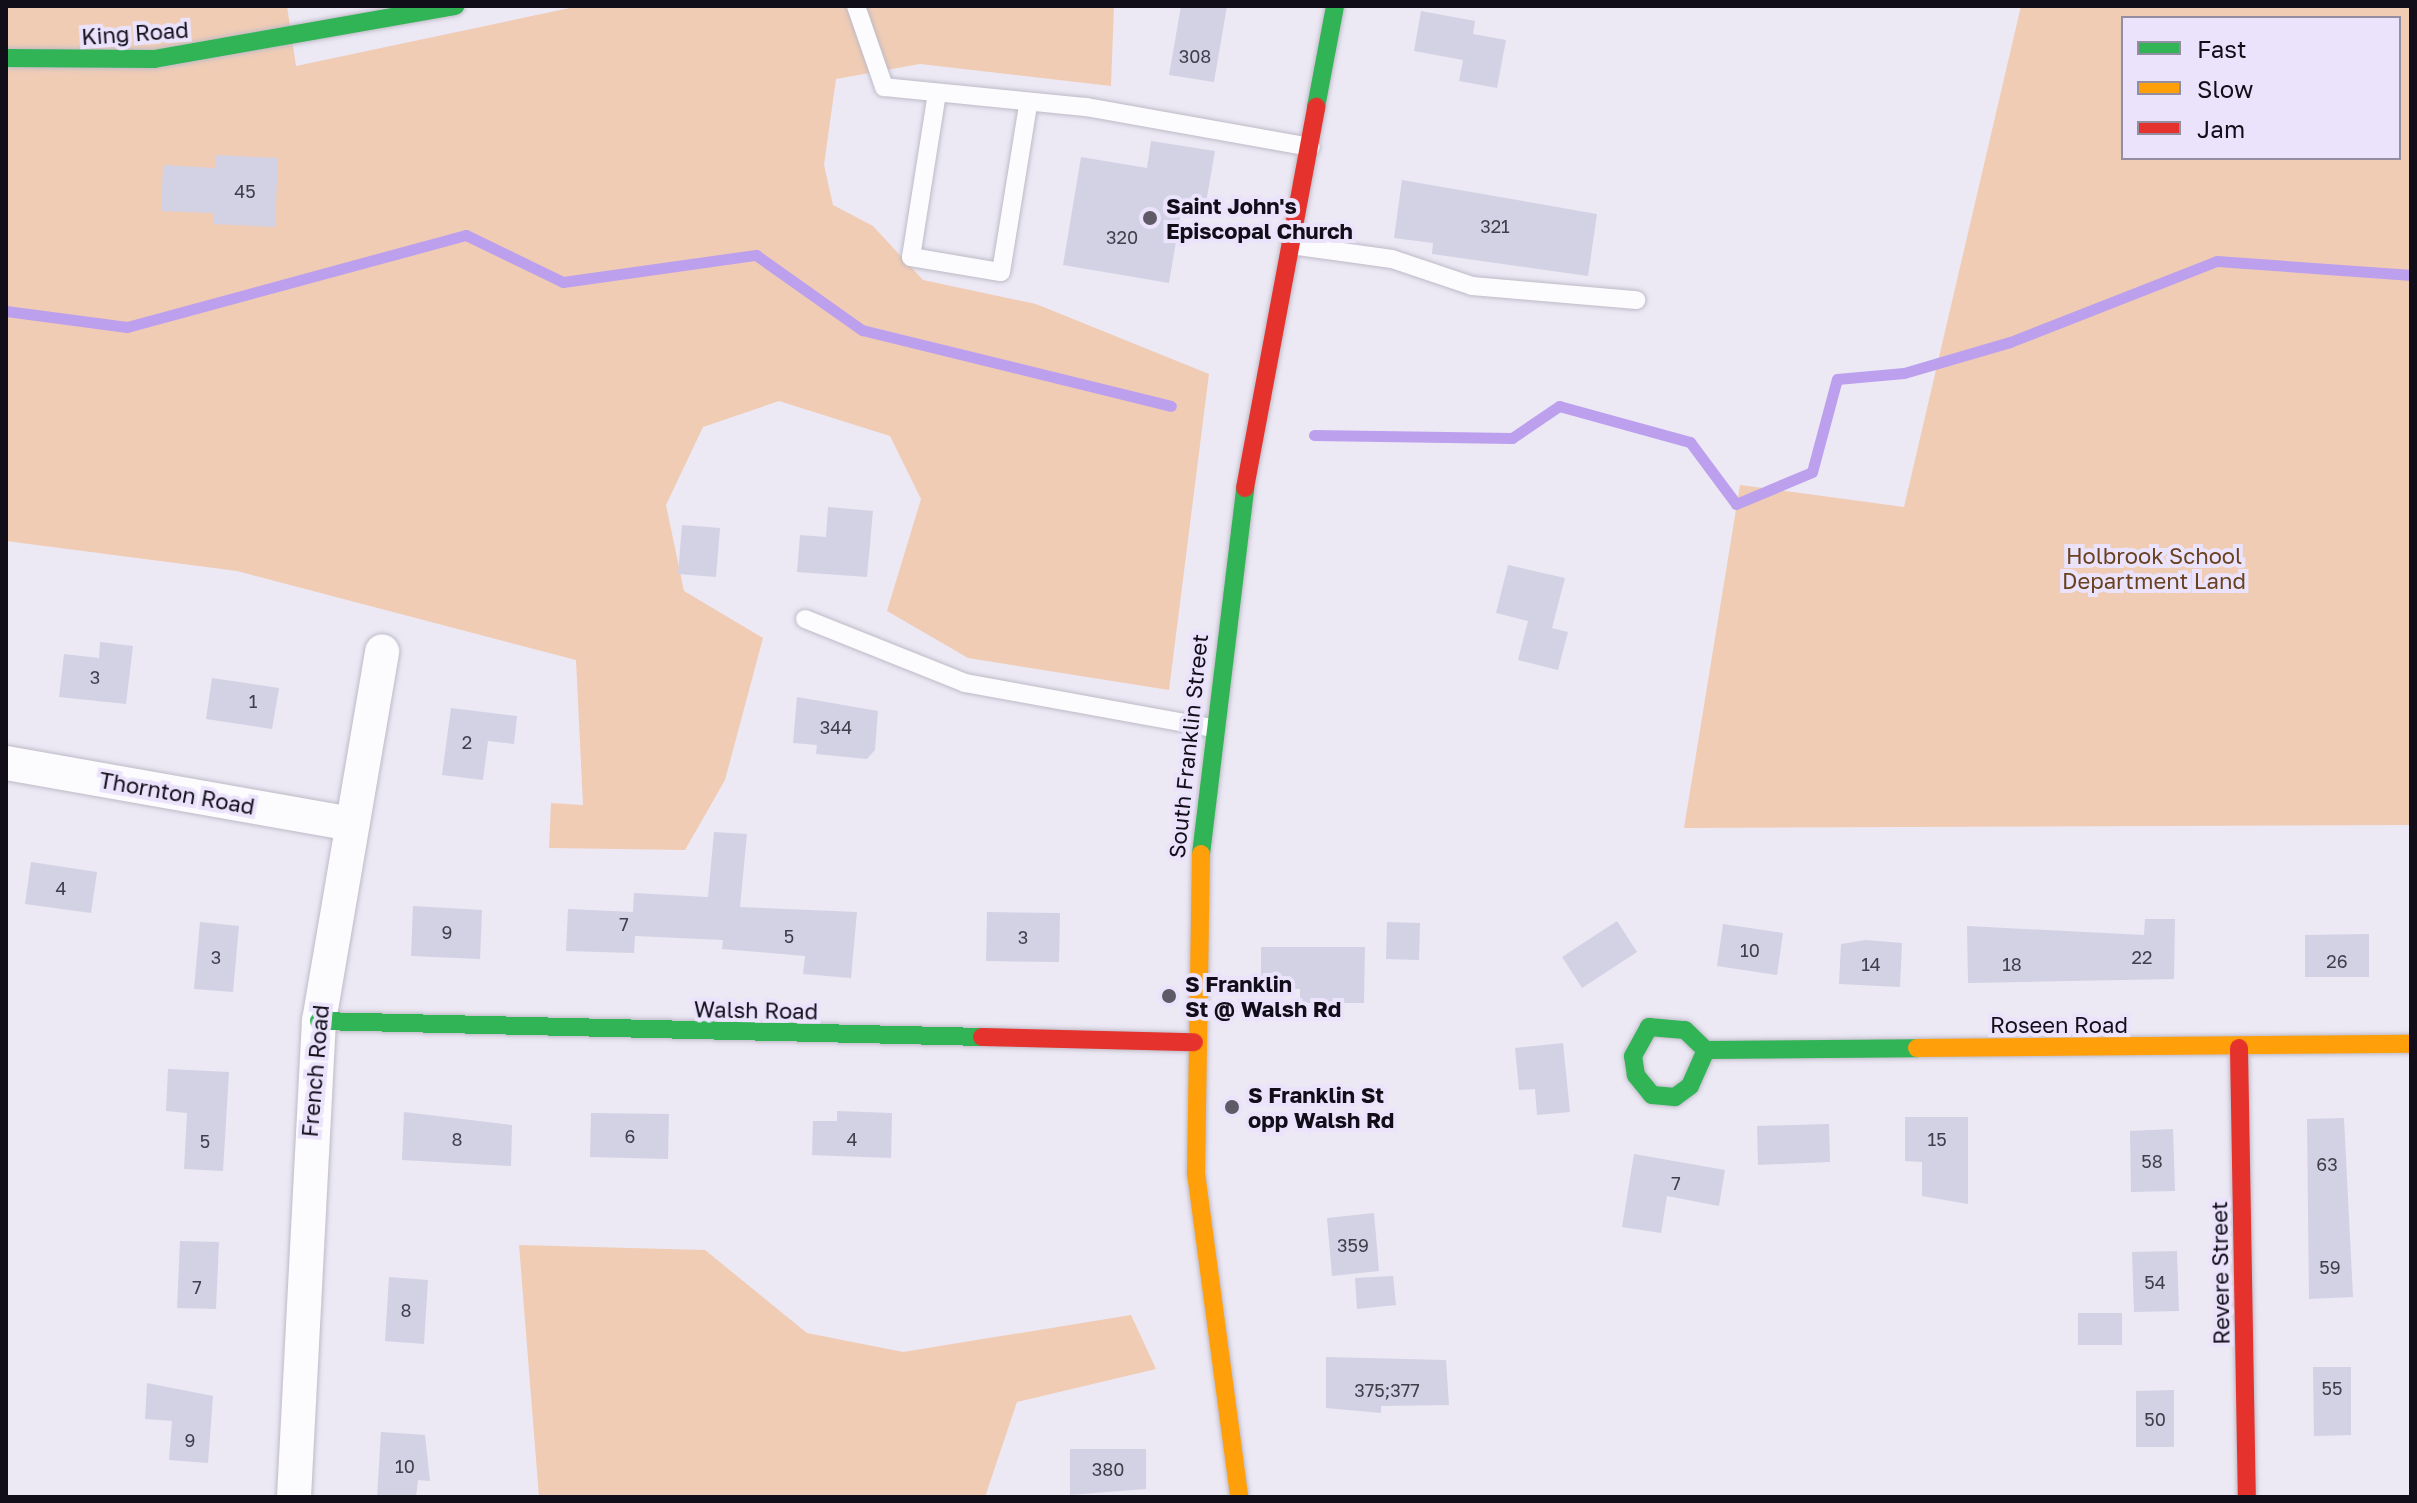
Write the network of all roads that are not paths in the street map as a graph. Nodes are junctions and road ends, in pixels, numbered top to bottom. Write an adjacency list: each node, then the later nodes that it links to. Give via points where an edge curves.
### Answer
1 (455, 6): 4 (street, King Road, via 154,59)
2 (856, 6): 5 (lane, via 884,87)
3 (1335, 6): 7 (street, South Franklin Street)
4 (6, 58)
5 (937, 93): 6 (lane); 6 (lane, via 911,257 1001,272)
6 (1028, 105): 7 (lane, via 1086,107)
7 (1310, 147): 8 (street, South Franklin Street)
8 (1291, 245): 9 (lane, via 1392,259 1472,286); 12 (street, South Franklin Street, via 1241,509)
9 (1636, 300)
10 (805, 619): 12 (lane, via 965,683)
11 (382, 651): 14 (street, French Road)
12 (1212, 728): 16 (street, South Franklin Street)
13 (6, 763): 14 (street, Thornton Road)
14 (348, 823): 15 (street, French Road)
15 (319, 1021): 16 (street, Walsh Road); 20 (street, French Road)
16 (1194, 1042): 21 (street, South Franklin Street, via 1203,1260)
17 (2411, 1044): 18 (street, Roseen Road)
18 (2239, 1048): 19 (street, Roseen Road); 22 (street, Revere Street)
19 (1706, 1050)
20 (294, 1497)
21 (1239, 1497)
22 (2247, 1497)

